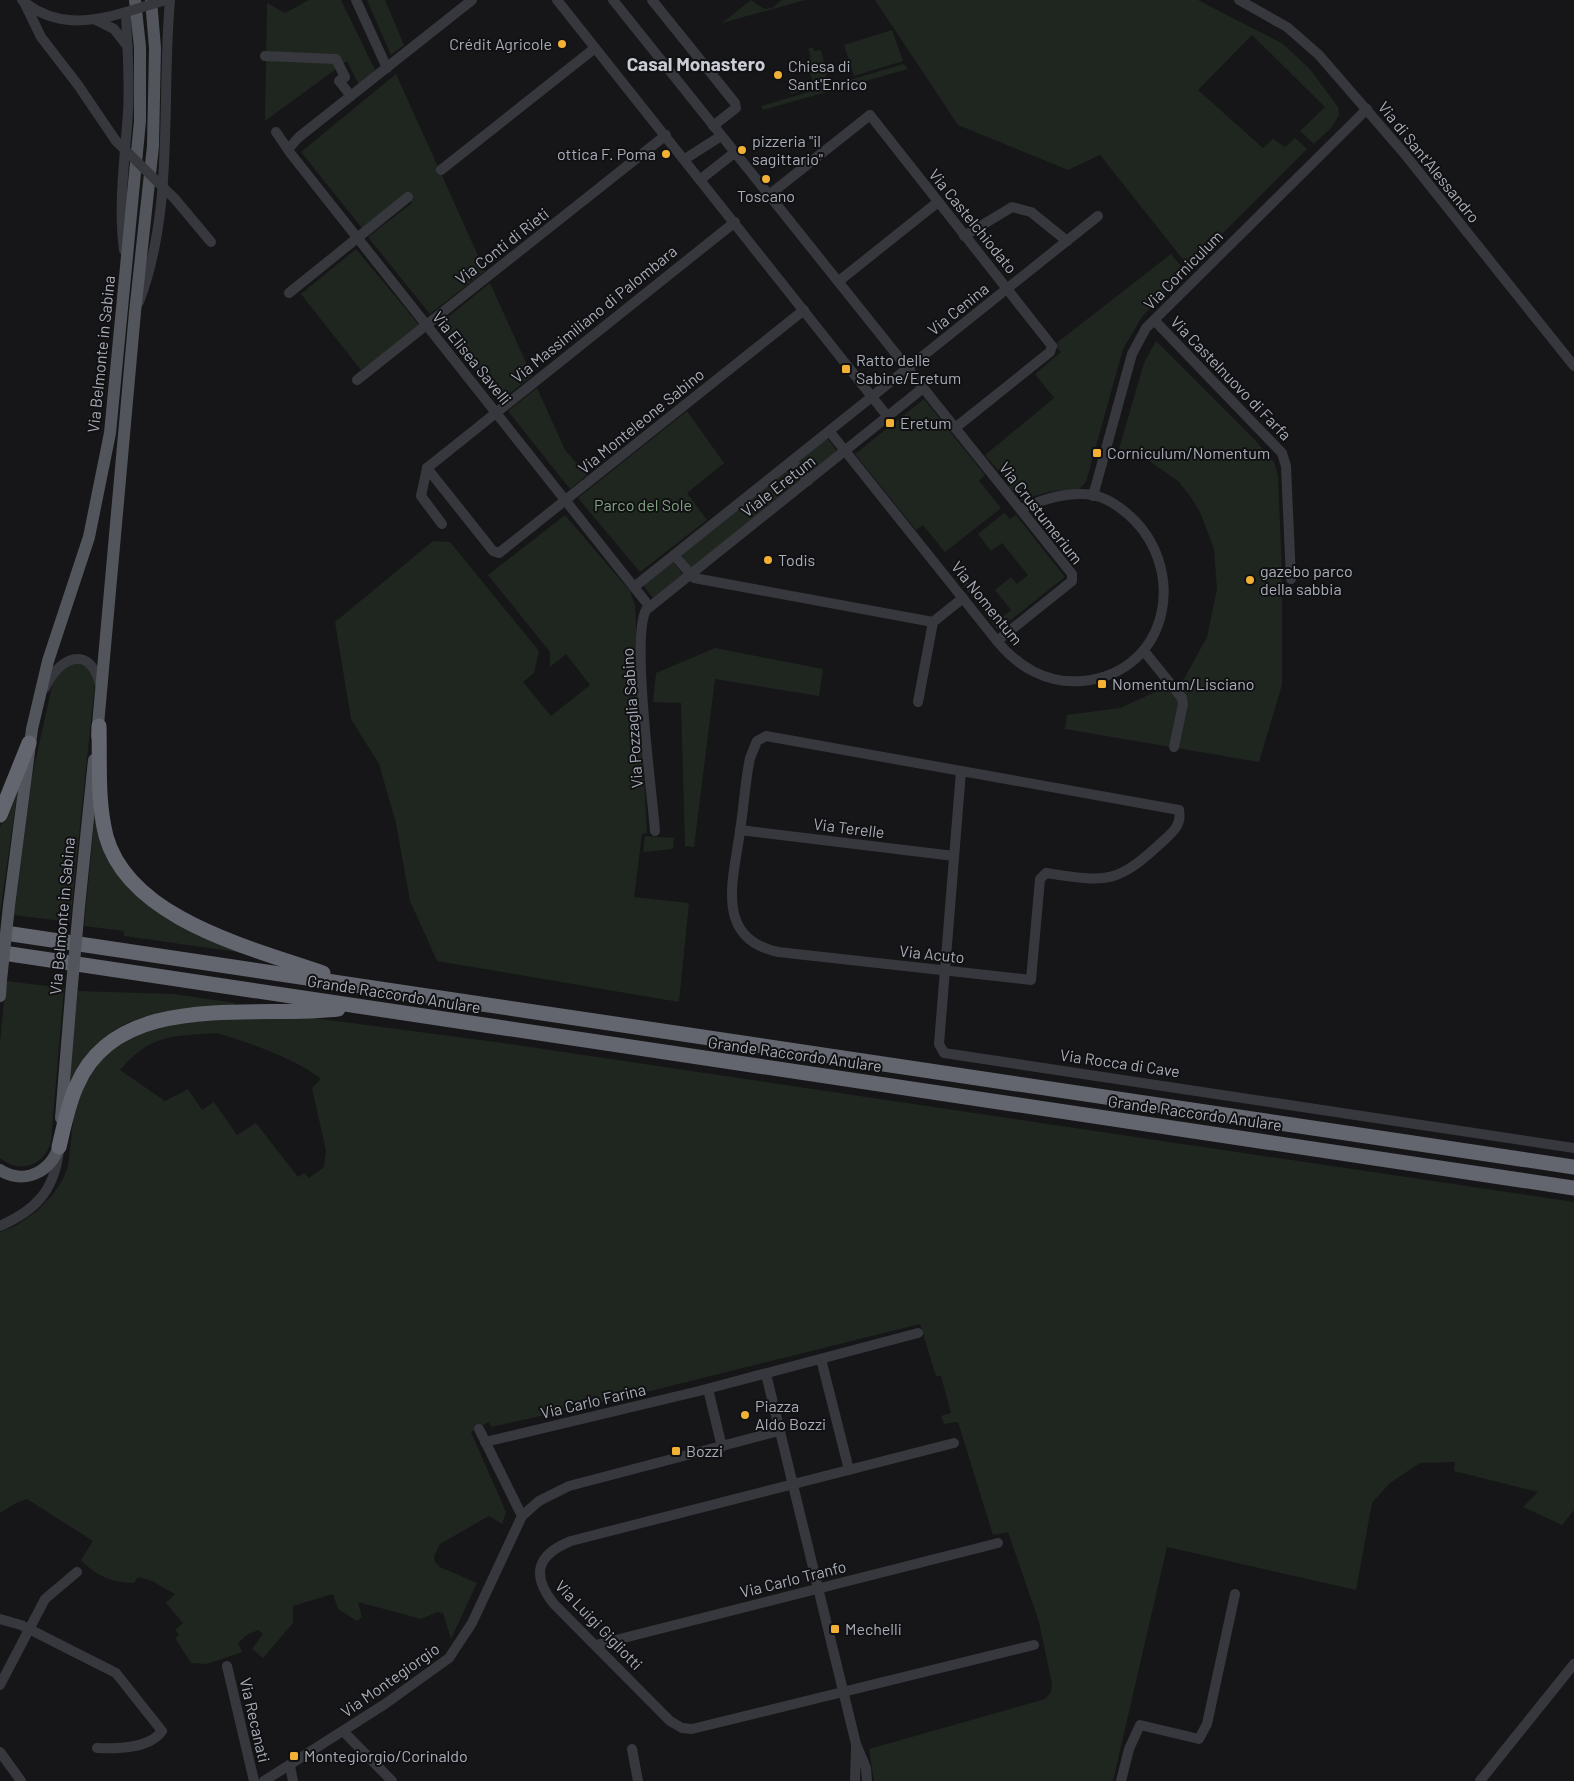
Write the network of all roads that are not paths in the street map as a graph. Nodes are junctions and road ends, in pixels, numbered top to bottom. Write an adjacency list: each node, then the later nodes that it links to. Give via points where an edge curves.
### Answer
1 (135, 0): 39 (main road, Via Belmonte in Sabina, via 140,47 140,121)
2 (151, 0): 44 (main road, Via Belmonte in Sabina, via 155,48 154,134)
3 (166, 0): 13 (street, bridge)
4 (170, 0): 44 (street, via 165,141 156,240 150,270)
5 (356, 0): 18 (street)
6 (472, 0): 18 (street)
7 (557, 0): 16 (street)
8 (613, 0): 21 (street, Via Crustumerium)
9 (652, 0): 21 (street, via 735,103 736,108)
10 (1239, 0): 12 (street, Via di Sant'Alessandro)
11 (23, 1): 14 (street, via 64,20); 37 (street, bridge, via 41,37 116,141 176,199)
12 (1253, 3): 20 (street, Via di Sant'Alessandro, via 1304,41)
13 (126, 12): 14 (street); 15 (street)
14 (95, 20): 15 (street, via 114,29)
15 (129, 48): 39 (street, via 121,206)
16 (595, 48): 23 (street); 28 (street)
17 (265, 56): 19 (street, via 336,59 345,77 339,81)
18 (387, 68): 19 (street)
19 (351, 96): 25 (street)
20 (1367, 110): 45 (street, Via Corniculum); 47 (street, Via di Sant'Alessandro)
21 (713, 126): 24 (street, Via Crustumerium)
22 (276, 132): 25 (street, Via Elisea Savelli)
23 (666, 135): 27 (street); 46 (street, Via Conti di Rieti)
24 (721, 136): 26 (street, Via Crustumerium); 27 (street)
25 (289, 148): 36 (street, Via Elisea Savelli)
26 (734, 153): 29 (street); 30 (street, Via Crustumerium)
27 (685, 158): 29 (street)
28 (441, 170)
29 (701, 179): 34 (street)
30 (769, 195): 32 (street, Via Castelchiodato, via 870,115); 40 (street, Via Crustumerium)
31 (408, 197): 36 (street)
32 (938, 202): 35 (street, Via Castelchiodato); 40 (street)
33 (1098, 216): 38 (street, Via Cenina)
34 (735, 222): 43 (street); 52 (street, Via Massimiliano di Palombara)
35 (964, 236): 38 (street, via 1012,207 1031,212); 41 (street, Via Castelchiodato)
36 (357, 238): 42 (street); 46 (street, Via Elisea Savelli)
37 (211, 242)
38 (1067, 242): 41 (street, Via Cenina)
39 (126, 266): 75 (main road, Via Belmonte in Sabina, via 104,468 84,558 48,661)
40 (839, 282): 48 (street, Via Crustumerium)
41 (1008, 288): 48 (street, Via Cenina); 54 (street, Via Castelchiodato, via 1052,344 1052,349)
42 (289, 293)
43 (804, 310): 51 (street); 61 (street, Via Monteleone Sabino)
44 (135, 312): 73 (main road, Via Belmonte in Sabina)
45 (1154, 320): 60 (street, Via Corniculum, via 1140,337 1132,354); 66 (street, Via Castelnuovo di Farfa, via 1282,454 1286,466)
46 (426, 325): 49 (street, Via Conti di Rieti); 52 (street, Via Elisea Savelli)
47 (1574, 366)
48 (907, 369): 50 (street, Via Crustumerium); 51 (street, Viale Eretum)
49 (358, 380)
50 (923, 388): 53 (street, Viale Eretum); 54 (street, Via Crustumerium)
51 (873, 397): 53 (street); 55 (street, Viale Eretum)
52 (496, 412): 58 (street, Via Massimiliano di Palombara); 61 (street, Via Elisea Savelli)
53 (888, 417): 56 (street, Viale Eretum)
54 (955, 428): 62 (street, Via Crustumerium)
55 (830, 432): 56 (street, Via Nomentum); 57 (street, Viale Eretum)
56 (846, 452): 59 (street, Viale Eretum); 68 (street, Via Nomentum)
57 (793, 462): 59 (street); 64 (street, Viale Eretum)
58 (426, 468): 61 (street, Via Monteleone Sabino, via 496,553); 63 (street, via 421,496)
59 (808, 481): 65 (street, Viale Eretum)
60 (1093, 496): 62 (street, Via Nomentum, via 1055,497); 72 (street, Via Nomentum, via 1114,504 1137,522 1150,538 1160,561 1164,584 1162,608 1155,632)
61 (566, 501): 67 (street, Via Elisea Savelli)
62 (1021, 509): 71 (street, Via Crustumerium, via 1073,579)
63 (442, 524)
64 (674, 555): 65 (street); 67 (street, Viale Eretum)
65 (690, 575): 69 (street, Viale Eretum); 70 (street)
66 (1291, 578)
67 (634, 587): 69 (street, Via Elisea Savelli)
68 (963, 598): 70 (street); 71 (street, Via Nomentum)
69 (650, 606): 82 (street, Via Pozzaglia Sabino, via 642,619 641,659)
70 (933, 622): 74 (street)
71 (997, 641): 72 (street, Via Nomentum, via 1025,668 1066,682 1087,681 1109,674)
72 (1144, 651): 78 (street, via 1182,698)
73 (102, 690): 75 (street, Via Belmonte in Sabina, via 90,665 81,660 70,660 55,670); 76 (main road, Via Belmonte in Sabina)
74 (918, 702)
75 (38, 703): 77 (main road, Via Belmonte in Sabina)
76 (99, 726): 87 (highway, via 106,835 118,862 142,892 179,918 251,948); 90 (main road, Via Belmonte in Sabina, bridge, via 79,907)
77 (29, 743): 80 (highway); 88 (main road, Via Belmonte in Sabina, bridge)
78 (1174, 747)
79 (962, 771): 81 (street, Via Acuto, via 766,736 755,743 750,758); 83 (street, Via Rocca di Cave); 86 (street, Via Acuto, via 1179,810 1180,817 1177,828 1139,864 1123,873 1100,879 1046,873 1042,876 1031,980)
80 (0, 815)
81 (740, 830): 83 (street, Via Terelle); 86 (street, Via Acuto, via 732,906 739,927 754,943 778,952)
82 (655, 831)
83 (954, 856): 86 (street, Via Rocca di Cave)
84 (12, 934): 87 (highway, Grande Raccordo Anulare)
85 (10, 954): 89 (highway, Grande Raccordo Anulare)
86 (946, 971): 91 (street, Via Rocca di Cave, via 939,1044 944,1053)
87 (357, 985): 92 (highway, Grande Raccordo Anulare)
88 (0, 996)
89 (359, 1006): 90 (highway, via 322,1011 186,1016 157,1019 139,1025 111,1041 84,1071 77,1084); 94 (highway, Grande Raccordo Anulare)
90 (59, 1147): 93 (main road, Via Belmonte in Sabina, via 49,1165 37,1174 16,1176); 95 (street, Via Belmonte in Sabina, via 48,1191 21,1215)
91 (1574, 1148)
92 (1574, 1167)
93 (0, 1170)
94 (1574, 1188)
95 (0, 1226)
96 (918, 1333): 97 (street)
97 (821, 1359): 98 (street); 105 (street)
98 (766, 1374): 99 (street); 101 (street)
99 (708, 1389): 102 (street, Via Carlo Farina); 104 (street)
100 (479, 1429): 102 (street)
101 (779, 1432): 104 (street); 106 (street)
102 (485, 1442): 107 (street)
103 (954, 1443): 105 (street, Via Luigi Gigliotti)
104 (722, 1447): 107 (street, via 569,1486 539,1501)
105 (849, 1470): 106 (street, Via Luigi Gigliotti)
106 (792, 1485): 110 (street); 114 (street, Via Luigi Gigliotti, via 586,1536 549,1552 540,1568 542,1587 554,1604)
107 (522, 1516): 120 (street, Via Montegiorgio, via 472,1623 454,1653)
108 (998, 1543): 110 (street, Via Carlo Tranfo)
109 (77, 1572): 113 (street, via 49,1594)
110 (818, 1588): 114 (street, Via Carlo Tranfo); 119 (street)
111 (1235, 1594): 134 (street, via 1207,1724 1199,1739 1140,1725 1129,1749)
112 (0, 1619): 113 (street)
113 (29, 1628): 118 (street); 122 (street, via 116,1673 162,1731 144,1744)
114 (596, 1645): 119 (street, Via Luigi Gigliotti, via 670,1720 682,1728 710,1726)
115 (1034, 1645): 119 (street, Via Luigi Gigliotti)
116 (1574, 1664): 135 (street)
117 (227, 1666): 127 (street, Via Recanati)
118 (0, 1685)
119 (844, 1692): 121 (street)
120 (344, 1732): 125 (street, Via Montegiorgio); 130 (street)
121 (856, 1744): 132 (street); 133 (street, via 866,1768)
122 (97, 1748)
123 (632, 1749): 131 (street)
124 (0, 1752): 126 (street)
125 (290, 1766): 128 (street, Via Montegiorgio); 129 (street)
126 (21, 1781)
127 (254, 1781)
128 (264, 1781)
129 (293, 1781)
130 (392, 1781)
131 (638, 1781)
132 (855, 1781)
133 (867, 1781)
134 (1121, 1781)
135 (1480, 1781)

